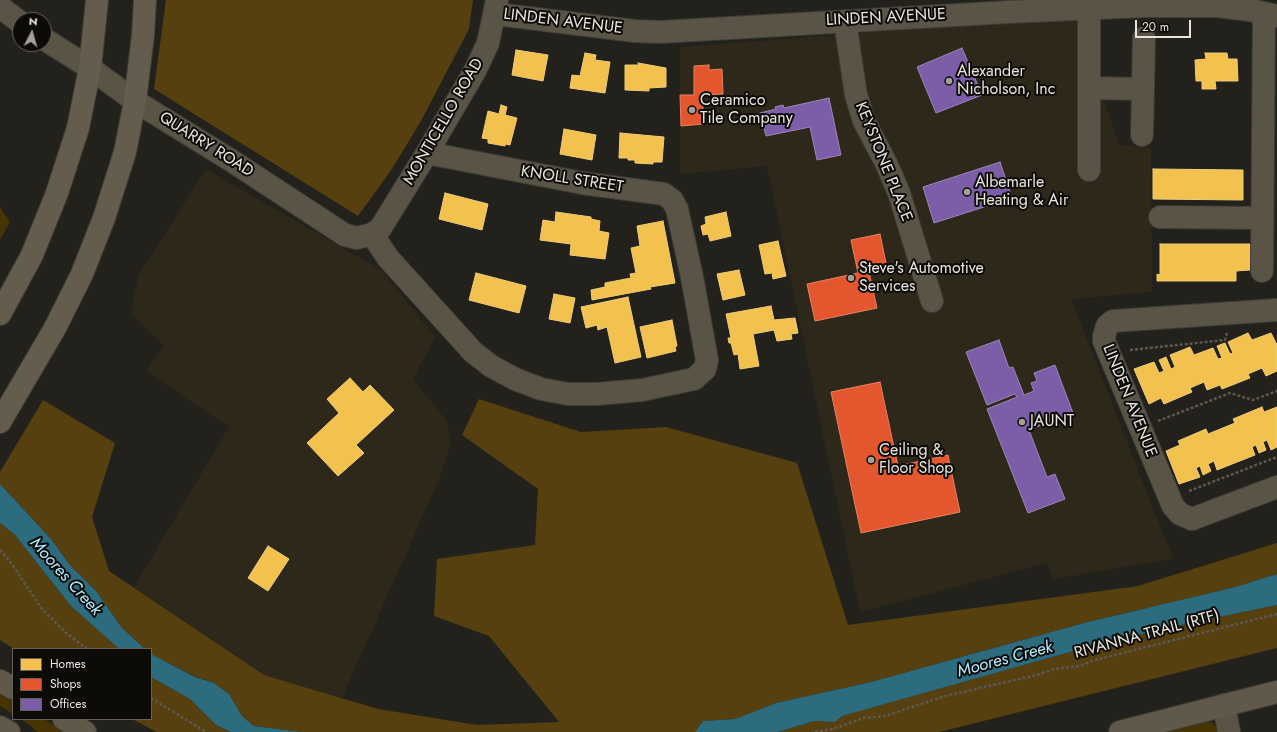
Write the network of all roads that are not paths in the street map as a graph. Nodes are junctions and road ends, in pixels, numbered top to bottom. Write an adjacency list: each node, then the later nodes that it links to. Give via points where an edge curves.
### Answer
1 (97, 0): 11 (main road)
2 (144, 0): 14 (main road, via 143,35)
3 (0, 7): 7 (street)
4 (496, 7): 8 (street, LINDEN AVENUE, via 635,31 660,32); 16 (street, MONTICELLO ROAD, via 488,43 476,69)
5 (1089, 8): 6 (street, LINDEN AVENUE, via 1218,6); 8 (street, LINDEN AVENUE); 12 (street)
6 (1271, 14): 19 (street)
7 (12, 16)
8 (845, 20): 22 (street, KEYSTONE PLACE, via 856,95 864,121 899,194)
9 (1144, 38): 13 (street)
10 (52, 45): 11 (street, QUARRY ROAD)
11 (90, 68): 14 (street, QUARRY ROAD); 24 (main road, via 78,128 57,193 32,255)
12 (1090, 88): 13 (street); 17 (street)
13 (1143, 89): 15 (street)
14 (135, 101): 20 (street, QUARRY ROAD, via 345,235 357,238); 25 (main road, via 125,152 104,218 82,274 55,328)
15 (1142, 135)
16 (427, 153): 20 (street, MONTICELLO ROAD, via 380,229); 20 (street, KNOLL STREET, via 582,183 664,194 672,200 677,209 707,360 705,369 699,376 683,381 642,390 597,394 568,394 541,389 515,379 491,366 473,352 388,258)
17 (1089, 170)
18 (1160, 216): 19 (street)
19 (1262, 218): 21 (street)
20 (372, 234)
21 (1262, 271)
22 (932, 301)
23 (1277, 310): 26 (street, LINDEN AVENUE, via 1112,322 1107,326 1104,336 1173,506 1180,514 1192,519)
24 (0, 314)
25 (3, 417)
26 (1277, 487)
27 (0, 680): 28 (highway)
28 (12, 687)
29 (1277, 692): 30 (highway)
30 (1224, 705): 35 (highway); 36 (street)
31 (66, 720): 34 (highway)
32 (0, 727): 33 (highway)
33 (8, 732)
34 (85, 732)
35 (1120, 732)
36 (1229, 732)

